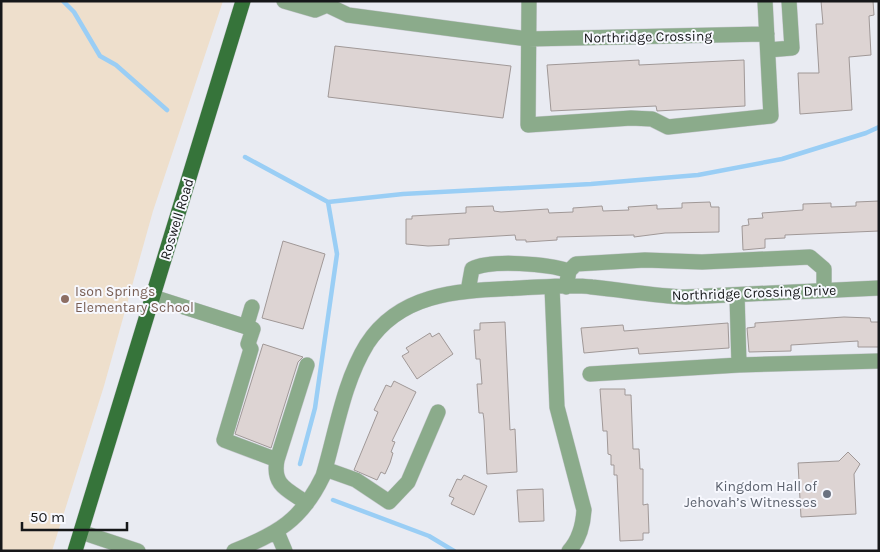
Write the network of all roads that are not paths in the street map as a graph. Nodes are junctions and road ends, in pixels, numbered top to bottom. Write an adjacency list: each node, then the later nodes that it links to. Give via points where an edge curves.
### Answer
1 (243, 1): 16 (main road, Roswell Road)
2 (284, 1): 6 (street, Northridge Crossing, via 315,10)
3 (529, 1): 8 (street)
4 (765, 1): 7 (street)
5 (789, 1): 9 (street, via 792,48)
6 (326, 3): 8 (street, Northridge Crossing, via 356,16)
7 (767, 34): 8 (street, Northridge Crossing); 9 (street)
8 (528, 40): 9 (street, via 528,125 631,118 652,119 668,127 771,116)
9 (768, 50)
10 (570, 271): 11 (street); 13 (street, via 576,264 810,257 824,269); 14 (street, via 534,264 481,264 472,269)
11 (559, 287): 14 (street, Northridge Crossing Drive); 15 (street, Northridge Crossing Drive, via 590,286 686,297); 33 (street, via 557,407 584,510 576,543)
12 (879, 288): 13 (street, Northridge Crossing Drive)
13 (824, 290): 15 (street, Northridge Crossing Drive)
14 (468, 291): 25 (street, Northridge Crossing Drive, via 442,294 412,305 387,322 368,343 354,369)
15 (737, 295): 21 (street)
16 (153, 297): 18 (street); 27 (main road, Roswell Road)
17 (252, 307): 18 (street)
18 (246, 327): 24 (street, via 253,330 248,344 251,348 224,440)
19 (879, 361): 21 (street)
20 (307, 365): 24 (street)
21 (739, 365): 22 (street)
22 (590, 374)
23 (438, 412): 25 (street, via 408,482 389,502 356,480)
24 (277, 460): 26 (street, via 274,474 279,483)
25 (325, 469): 26 (street, Northridge Crossing Drive)
26 (307, 504): 28 (street, Northridge Crossing Drive, via 298,516)
27 (81, 532): 29 (main road, Roswell Road); 30 (street)
28 (277, 532): 31 (street, Northridge Crossing Drive); 32 (street)
29 (75, 551)
30 (138, 551)
31 (234, 551)
32 (285, 551)
33 (568, 551)

